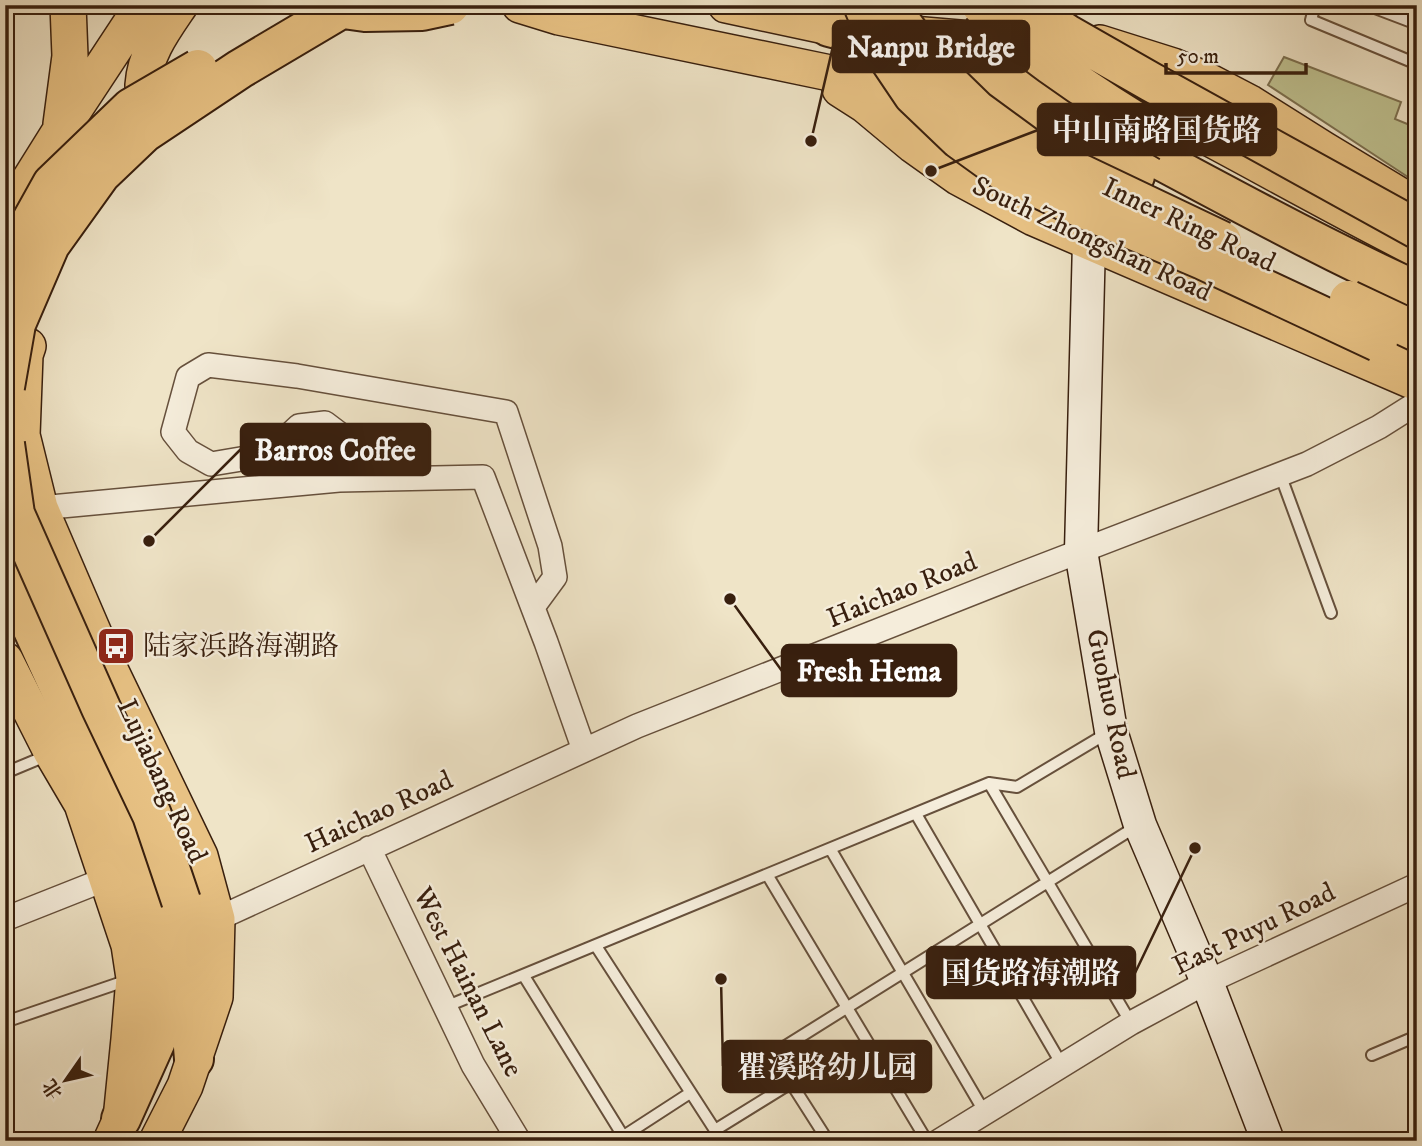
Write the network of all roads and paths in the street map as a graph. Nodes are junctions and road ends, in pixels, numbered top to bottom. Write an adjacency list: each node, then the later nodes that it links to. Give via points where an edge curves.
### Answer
1 (68, 5): 23 (main road, via 69,56)
2 (143, 5): 23 (main road)
3 (180, 5): 42 (main road, Lujiabang Road, via 152,48 143,84 146,111 135,143 91,201 56,261 25,355 22,435)
4 (305, 5): 30 (highway, bridge, via 131,108 52,184)
5 (320, 5): 7 (highway, bridge, via 365,12 422,11)
6 (348, 5): 37 (highway, bridge, via 145,133 101,174 50,246 16,324)
7 (450, 5)
8 (520, 5): 18 (main road, South Zhongshan Road)
9 (726, 5): 17 (main road)
10 (863, 5): 35 (highway, bridge, via 882,49 913,95 959,139 1006,173)
11 (891, 5): 33 (highway, Inner Ring Road, bridge, via 938,72 977,110 1033,151)
12 (1315, 5): 19 (lane, via 1311,20)
13 (1367, 5): 16 (lane)
14 (1034, 15): 15 (main road, via 998,35); 22 (main road, via 1074,54); 24 (main road, via 1061,36 1101,43 1206,80); 26 (highway, bridge)
15 (976, 22): 17 (main road); 22 (main road, via 1020,50 1058,61); 29 (highway, bridge, via 994,19 1131,119)
16 (1417, 24)
17 (829, 27): 21 (highway, via 1000,77)
18 (786, 63): 20 (main road, South Zhongshan Road); 27 (main road, South Zhongshan Road, via 865,105 958,177)
19 (1417, 64)
20 (866, 85): 21 (highway, via 909,86 990,106); 34 (main road, South Zhongshan Road)
21 (1025, 105): 31 (highway); 32 (highway)
22 (1153, 107): 28 (main road)
23 (60, 131): 25 (main road)
24 (1417, 206)
25 (5, 219)
26 (1417, 229)
27 (1090, 242): 36 (main road, South Zhongshan Road); 44 (street, Guohuo Road)
28 (1417, 249)
29 (1417, 271)
30 (5, 278)
31 (1417, 290)
32 (1417, 315)
33 (1417, 332)
34 (1417, 344)
35 (1417, 360)
36 (1417, 383)
37 (5, 387)
38 (1417, 403): 40 (street, Haichao Road, via 1379,427)
39 (5, 444): 62 (highway, bridge, via 15,514 152,815)
40 (1280, 474): 44 (street, Haichao Road); 47 (lane)
41 (376, 479): 42 (street); 46 (street, via 483,477); 46 (street, via 362,451 325,423 299,426 265,455 211,464 188,451 173,432 188,377 208,365 506,412 550,547 555,577)
42 (40, 508): 43 (street); 64 (main road, Lujiabang Road, via 104,657 200,856)
43 (5, 523)
44 (1081, 551): 49 (street, Guohuo Road); 50 (street, Haichao Road)
45 (5, 558): 62 (highway, via 114,807)
46 (533, 607): 50 (street)
47 (1331, 613)
48 (5, 660): 51 (main road)
49 (1111, 730): 53 (lane, via 1017,787); 55 (street, Guohuo Road)
50 (584, 750): 56 (street, Haichao Road)
51 (52, 753): 52 (lane); 59 (main road, via 82,804)
52 (5, 773)
53 (989, 783): 54 (lane); 60 (lane)
54 (916, 814): 57 (lane); 65 (lane)
55 (1140, 825): 60 (lane); 70 (street, Guohuo Road)
56 (369, 848): 64 (street, Haichao Road); 71 (street, West Hainan Lane)
57 (831, 850): 58 (lane); 67 (lane)
58 (768, 876): 66 (lane); 72 (lane)
59 (106, 879): 63 (street); 69 (main road, via 129,946)
60 (1048, 882): 65 (lane); 74 (lane)
61 (1417, 884): 70 (street, East Puyu Road)
62 (163, 897): 77 (highway); 82 (highway, via 153,967 156,1041)
63 (5, 919)
64 (217, 919): 77 (main road, Lujiabang Road, via 215,997)
65 (981, 924): 67 (lane); 78 (lane)
66 (596, 946): 68 (lane); 80 (lane)
67 (903, 972): 72 (lane); 81 (lane)
68 (524, 975): 71 (lane); 84 (lane)
69 (134, 978): 73 (lane); 82 (main road)
70 (1207, 982): 74 (street, East Puyu Road); 91 (street, Guohuo Road)
71 (445, 1007): 86 (street, West Hainan Lane, via 473,1065)
72 (847, 1007): 79 (lane, via 776,1052); 89 (lane)
73 (5, 1022)
74 (1131, 1023): 78 (street, East Puyu Road)
75 (1417, 1036): 76 (lane)
76 (1372, 1055)
77 (194, 1059): 85 (main road, Lujiabang Road)
78 (1062, 1065): 81 (street, East Puyu Road)
79 (791, 1083): 83 (lane); 88 (lane)
80 (690, 1093): 83 (lane); 84 (lane)
81 (985, 1113): 90 (street, East Puyu Road)
82 (116, 1130)
83 (715, 1130): 87 (lane)
84 (620, 1138)
85 (157, 1141)
86 (519, 1141)
87 (722, 1141)
88 (828, 1141)
89 (927, 1141)
90 (939, 1141)
91 (1268, 1141)

